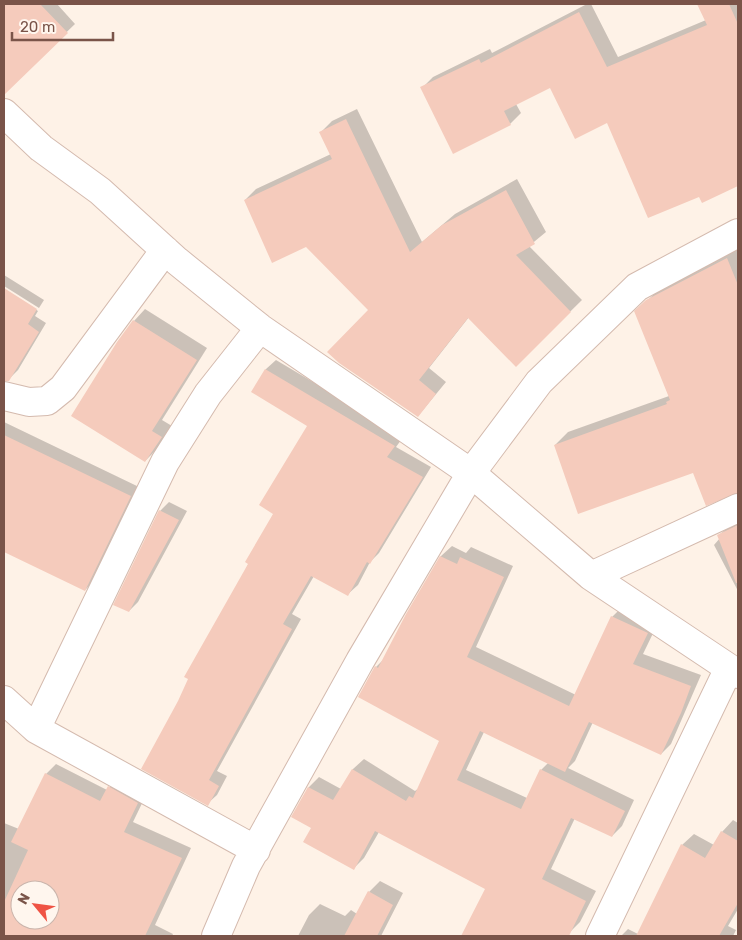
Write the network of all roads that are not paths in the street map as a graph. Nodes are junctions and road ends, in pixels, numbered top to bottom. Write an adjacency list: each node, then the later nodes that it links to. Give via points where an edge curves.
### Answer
1 (4, 113): 3 (street, via 41,148 100,191)
2 (738, 233): 6 (street, via 638,287 539,382)
3 (165, 250): 4 (street); 5 (street, via 63,388 47,401 29,402)
4 (260, 328): 6 (street); 11 (street, via 208,394 165,462)
5 (4, 396)
6 (471, 473): 8 (street); 12 (street, via 360,662)
7 (738, 508): 8 (street)
8 (591, 576): 9 (street)
9 (733, 671): 14 (street)
10 (4, 700): 11 (street)
11 (36, 729): 12 (street)
12 (256, 850): 13 (street)
13 (216, 936)
14 (600, 936)

